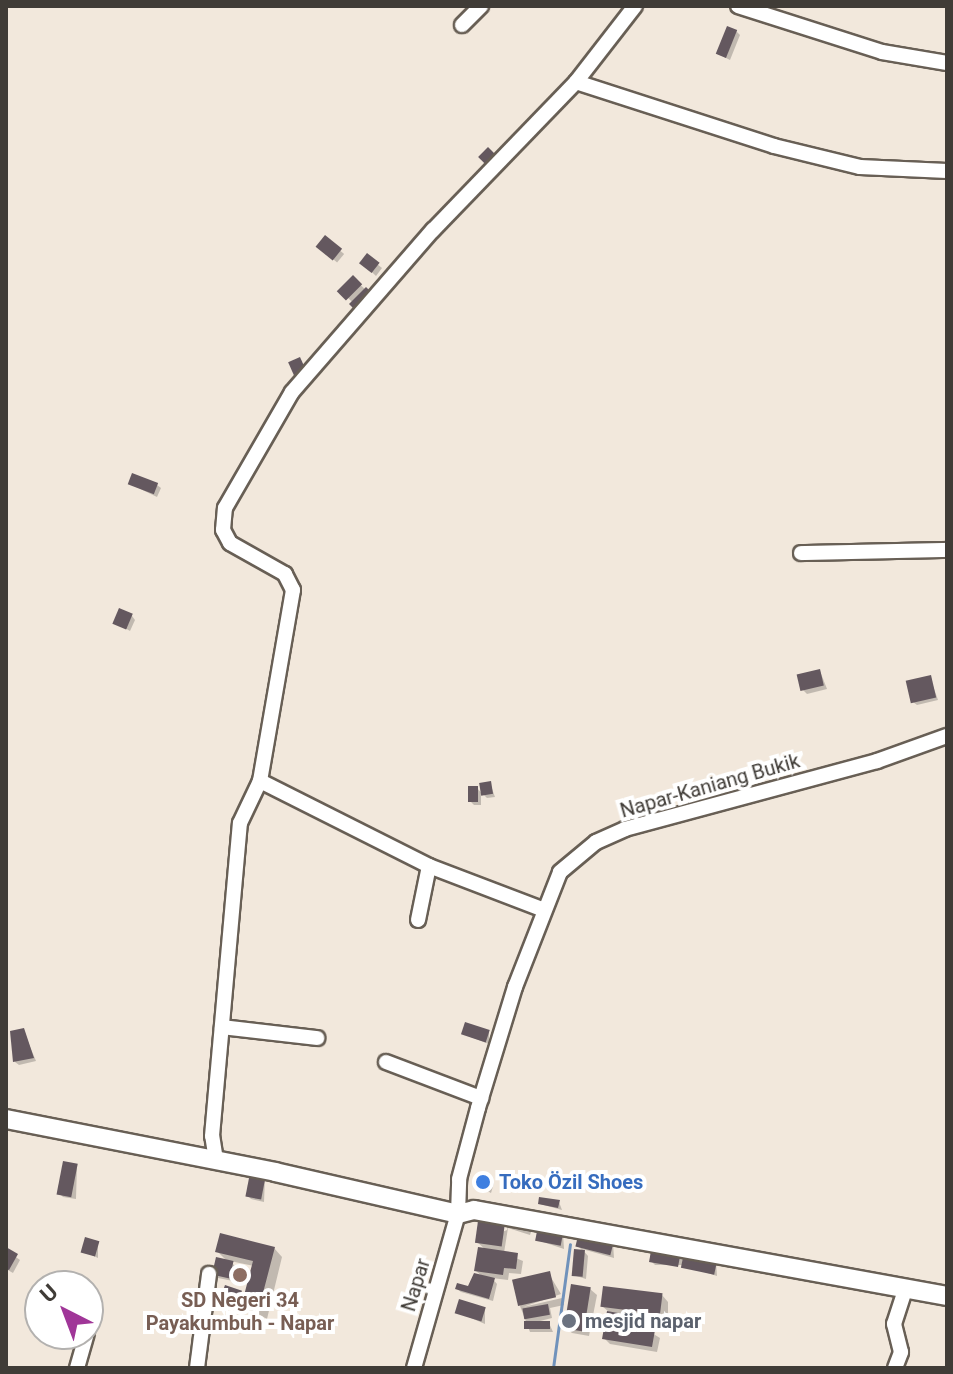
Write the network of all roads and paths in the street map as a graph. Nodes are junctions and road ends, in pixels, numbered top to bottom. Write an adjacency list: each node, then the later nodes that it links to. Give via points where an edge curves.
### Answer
1 (481, 6): 4 (street)
2 (635, 6): 6 (street)
3 (738, 6): 5 (street, via 882,52)
4 (462, 25)
5 (947, 63)
6 (576, 82): 7 (street, via 774,146 860,167); 11 (street, via 433,230 292,392 225,508 223,530 230,543 285,574 293,590)
7 (947, 171)
8 (947, 550): 9 (street)
9 (801, 553)
10 (947, 736): 13 (street, Napar-Kaniang Bukik, via 877,761 625,829 560,872)
11 (260, 781): 12 (street); 15 (street, via 240,823)
12 (429, 866): 13 (street); 14 (street)
13 (544, 910): 18 (street, Napar-Kaniang Bukik)
14 (418, 920)
15 (222, 1027): 16 (street); 20 (street, via 212,1136)
16 (317, 1038)
17 (386, 1062): 18 (street)
18 (481, 1098): 21 (street, Napar-Kaniang Bukik, via 459,1179)
19 (6, 1119): 20 (main road)
20 (216, 1160): 21 (main road)
21 (458, 1214): 23 (main road, via 474,1210); 26 (street, Napar)
22 (209, 1274): 25 (street)
23 (906, 1288): 24 (main road); 27 (street, via 894,1324 901,1352)
24 (947, 1296)
25 (197, 1368)
26 (414, 1368)
27 (895, 1368)

